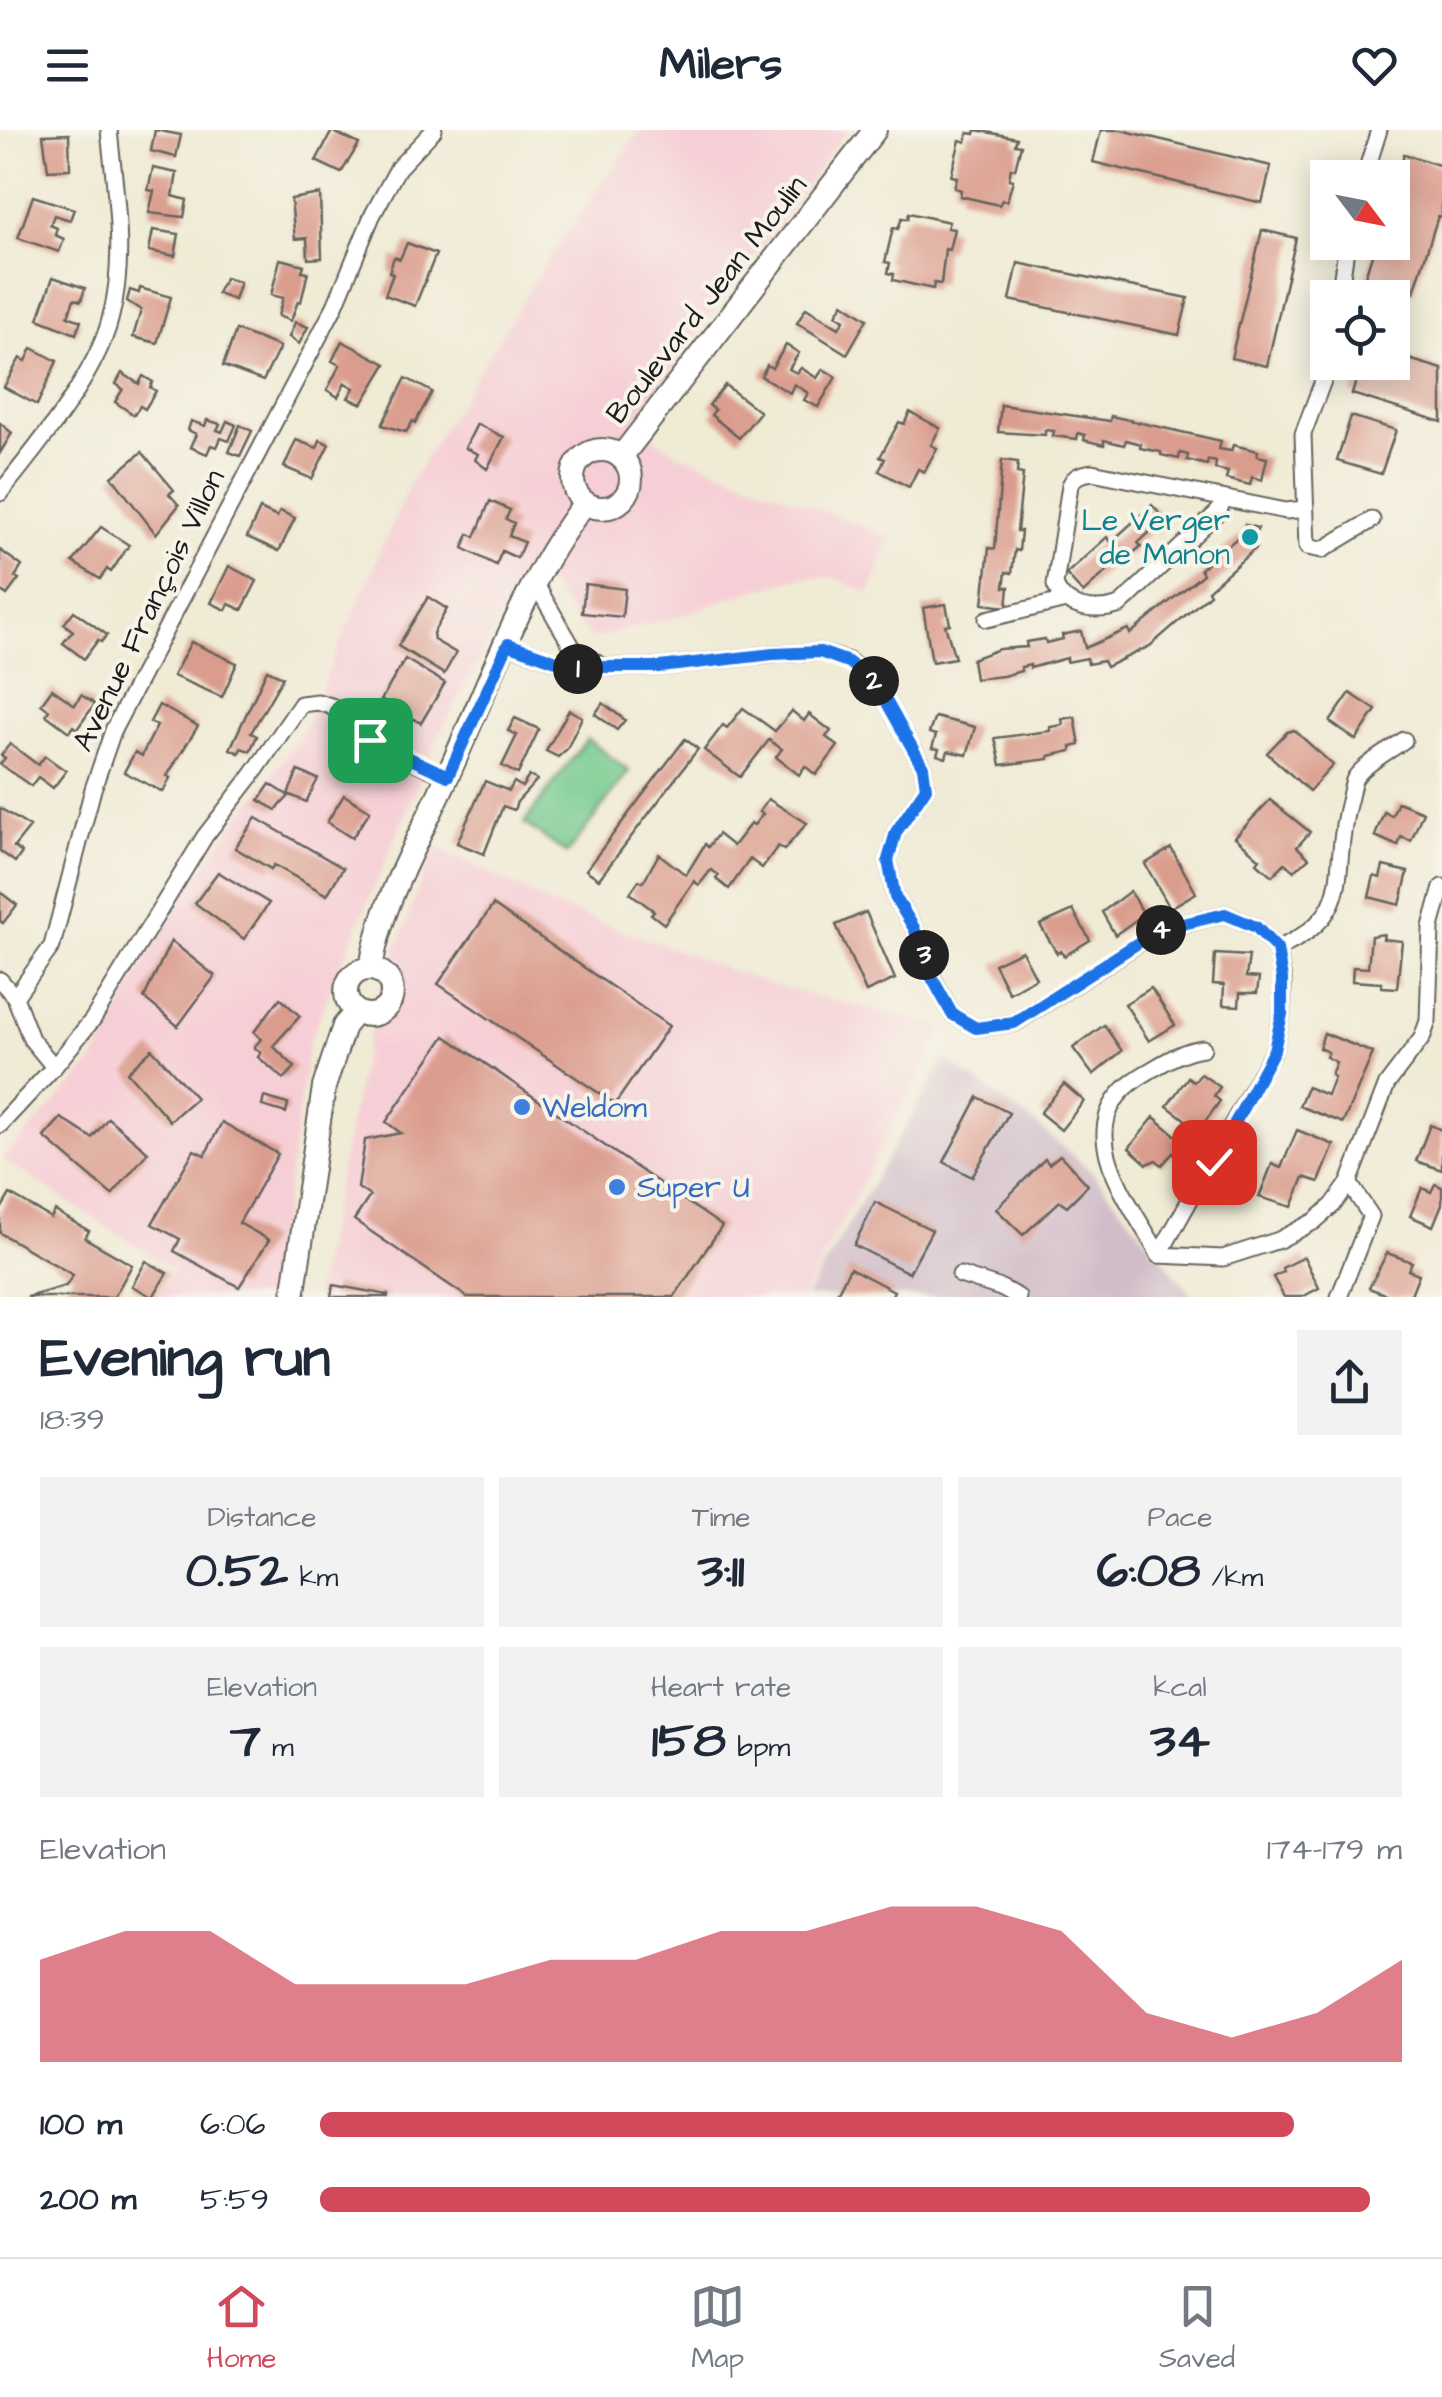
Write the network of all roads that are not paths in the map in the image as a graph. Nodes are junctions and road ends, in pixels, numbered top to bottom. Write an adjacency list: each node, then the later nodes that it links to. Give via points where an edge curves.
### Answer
1 (109, 130): 8 (street, via 119,244 111,319 94,362)
2 (434, 130): 26 (street, Avenue François Villon, via 398,168 372,216 335,306 114,728 52,946)
3 (875, 130): 7 (street, Boulevard Jean Moulin)
4 (1379, 130): 5 (street)
5 (1370, 160)
6 (1323, 380): 11 (street, via 1303,434)
7 (621, 457): 10 (street, via 630,474 627,493 603,508); 10 (street, via 591,451 578,460 572,475)
8 (0, 494)
9 (1223, 498): 11 (street); 14 (street, via 1219,511 1120,606 1099,612); 14 (street, via 1092,472 1074,477 1055,585)
10 (585, 503): 13 (street)
11 (1306, 509): 12 (street, via 1307,546 1322,550)
12 (1372, 520)
13 (535, 583): 16 (street); 17 (street)
14 (1066, 600): 15 (street)
15 (987, 619)
16 (564, 633): 18 (street); 19 (street, via 573,648)
17 (508, 644): 18 (street); 21 (street)
18 (552, 661): 19 (street, via 585,671)
19 (602, 667): 23 (street, via 820,652 876,683 923,767 926,788 896,832 888,860 895,897 952,1014 976,1028 1014,1023 1158,930 1225,914 1256,927)
20 (1404, 740): 23 (street, via 1356,777 1330,913)
21 (448, 776): 24 (street, via 380,929); 29 (street, via 370,740 331,706 301,704 205,836 93,1019)
22 (1442, 887): 31 (street, via 1431,928 1428,1022 1387,1084)
23 (1277, 949): 32 (street, via 1282,1014 1274,1050)
24 (371, 969): 27 (street, via 347,985); 27 (street, via 392,986 389,1004 374,1015)
25 (0, 980): 26 (street)
26 (15, 997): 29 (street, via 31,1039)
27 (356, 1012): 34 (street, via 344,1026 324,1087)
28 (1202, 1048): 32 (street, via 1136,1079 1108,1107 1102,1129 1111,1168)
29 (54, 1067): 30 (street)
30 (0, 1125)
31 (1350, 1183): 32 (street, via 1315,1221 1279,1240 1223,1258); 36 (street, via 1371,1216)
32 (1159, 1254)
33 (960, 1276): 35 (street)
34 (293, 1297)
35 (1018, 1297)
36 (1339, 1297)

